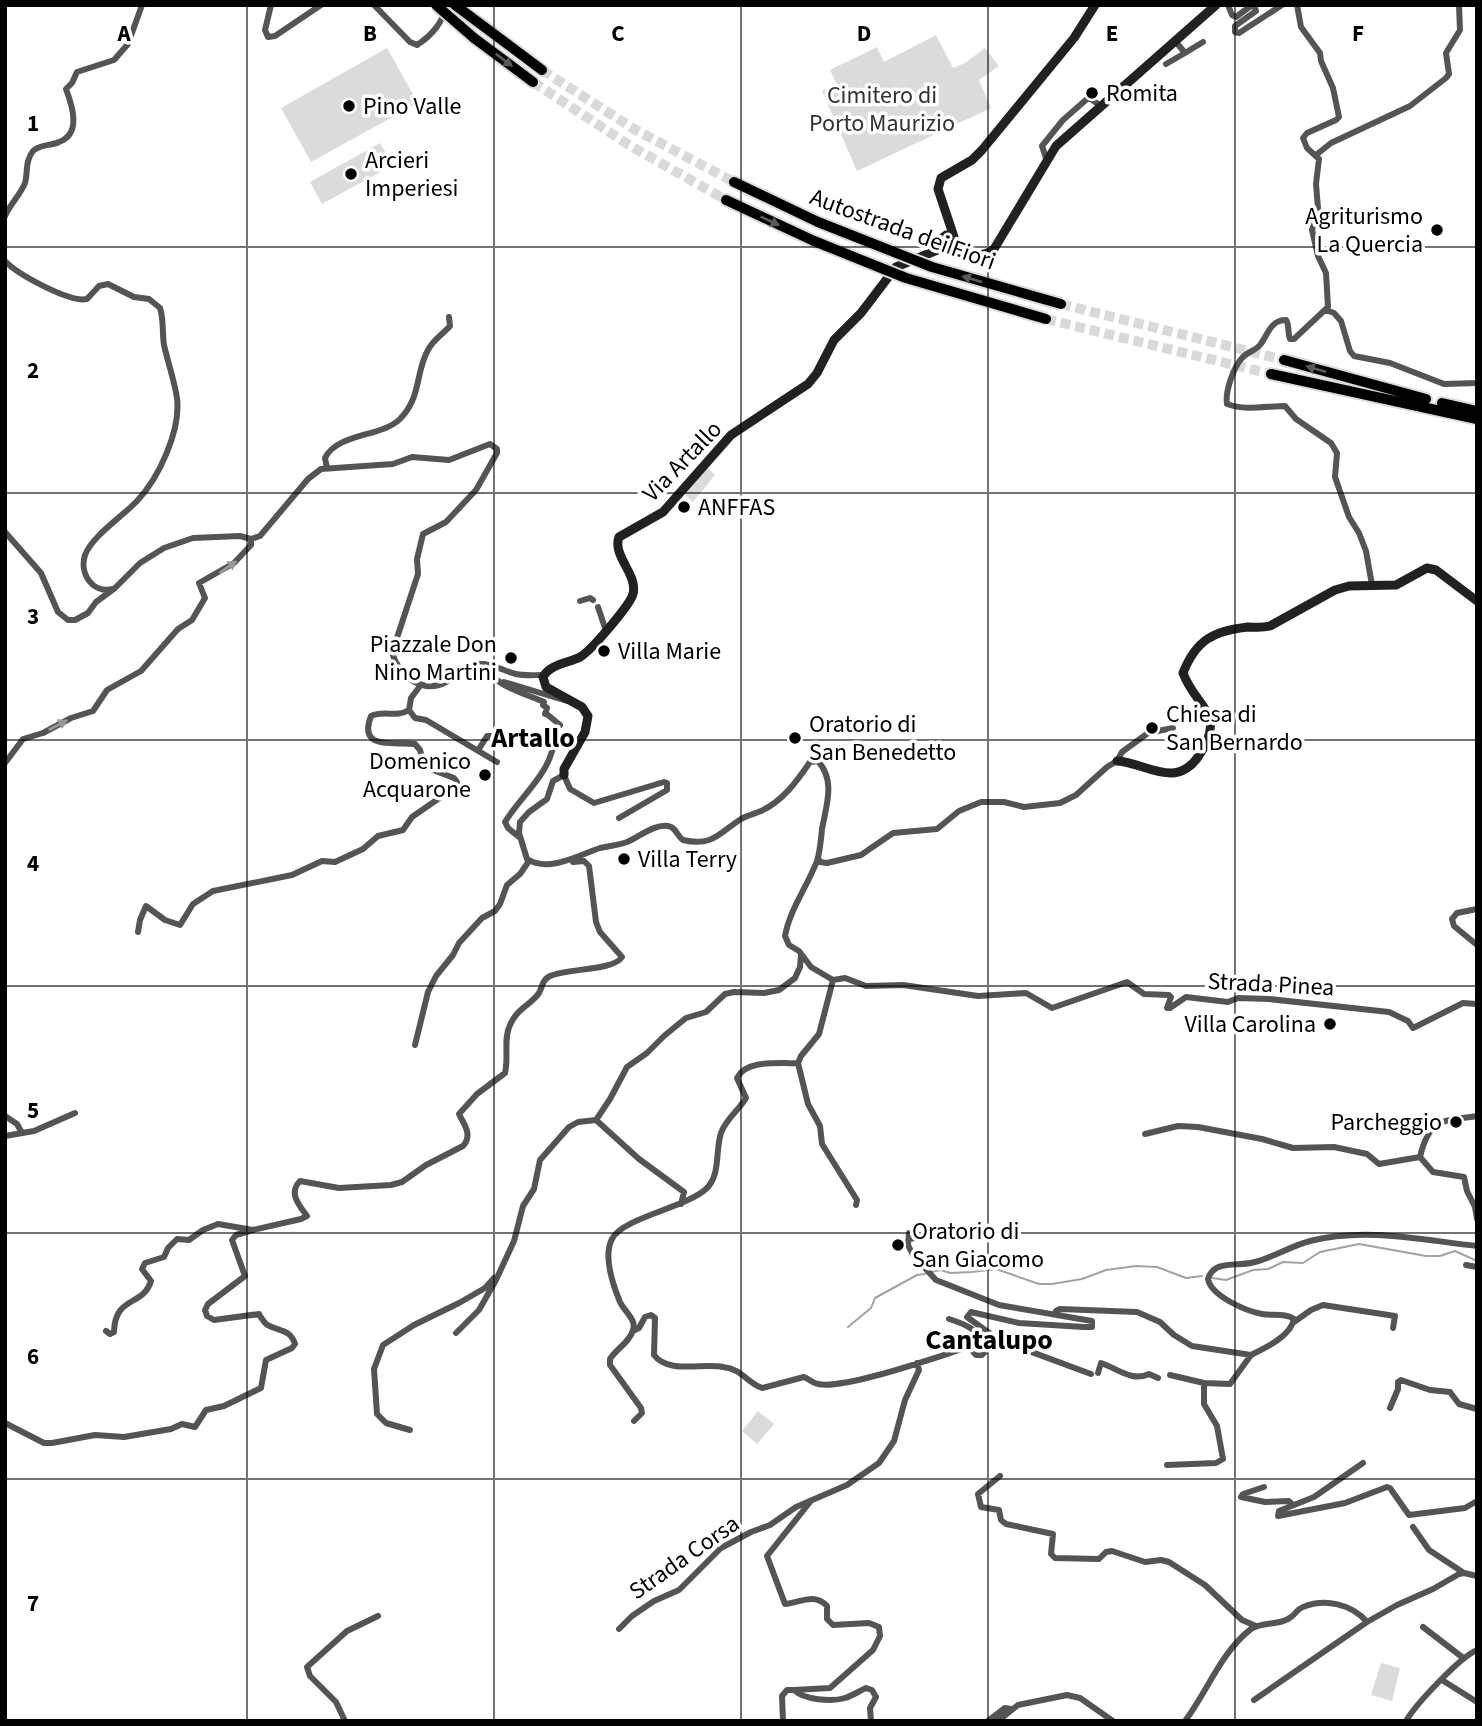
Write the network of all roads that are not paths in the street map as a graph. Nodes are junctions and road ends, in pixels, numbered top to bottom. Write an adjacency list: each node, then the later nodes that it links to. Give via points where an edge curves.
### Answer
1 (142, 5): 27 (street, via 128,44 114,60 76,72 65,89 75,123 72,130 61,142 33,152 25,182)
2 (271, 5): 3 (street, via 265,30 268,37)
3 (321, 5)
4 (374, 5): 6 (street, via 417,45 442,22)
5 (436, 5): 21 (highway, one-way to 21, bridge)
6 (448, 5)
7 (455, 5): 20 (highway)
8 (1095, 5): 15 (street)
9 (1100, 5): 15 (street, via 1086,30)
10 (1216, 5): 16 (street)
11 (1228, 5): 12 (street, via 1236,17 1252,5 1255,8 1235,26 1239,33)
12 (1282, 5)
13 (1297, 5): 23 (street, via 1301,27 1320,52 1339,110 1336,120 1304,135 1303,141)
14 (1459, 5): 23 (street, via 1460,30 1446,53 1446,78 1410,106 1331,143)
15 (1074, 38): 28 (street, via 982,150 941,178 938,189 947,217)
16 (1176, 42): 18 (street); 22 (street)
17 (1202, 42): 18 (street)
18 (1185, 53): 19 (street)
19 (1166, 64)
20 (542, 70)
21 (533, 82)
22 (1102, 107): 24 (street, via 1064,139); 24 (street, via 1087,99 1063,120 1042,146)
23 (1316, 155): 31 (street, via 1318,208 1312,230 1326,273)
24 (1047, 161): 28 (street, via 1000,243 989,253 972,255)
25 (734, 182): 30 (highway, Autostrada dei Fiori, one-way to 25, bridge, via 932,267 818,222)
26 (726, 200): 33 (highway, Autostrada dei Fiori, one-way to 33, bridge, via 906,278)
27 (5, 216)
28 (948, 242): 48 (street, Via Artallo, via 896,267 834,340 808,384 731,435 663,512 621,535 618,546 633,590)
29 (5, 261): 43 (street, via 49,290 73,299 87,299 99,286 108,284 149,299 160,308 177,401 166,456 139,499 85,556 86,577 94,587)
30 (1061, 304)
31 (1326, 310): 36 (street, via 1341,321 1350,351 1357,356 1390,363 1440,383); 42 (street, via 1294,339 1288,335 1286,320 1276,323 1257,348 1242,358 1227,404 1270,409 1285,406 1331,443 1337,453 1335,477 1366,551)
32 (449, 317): 39 (street, via 450,326 429,348 418,389 400,419 333,447 326,457)
33 (1046, 319)
34 (1284, 360): 37 (highway, one-way to 34)
35 (1271, 374): 38 (highway)
36 (1477, 383)
37 (1477, 411)
38 (1477, 419)
39 (327, 468): 41 (street, via 313,474 264,533); 52 (street, via 393,464 412,457 449,460 484,445 497,449 476,490 446,522 421,539 418,574 392,653 399,669)
40 (5, 532): 43 (street, via 41,573 58,612 68,620 81,618)
41 (251, 538): 43 (street, via 201,537 180,542 139,563); 62 (street, one-way to 41, via 23,740 93,711 107,690 141,671 178,629 192,620 205,598 199,583 234,564 251,545)
42 (1372, 585): 46 (street, via 1396,585 1427,568); 61 (street, via 1335,590 1261,629 1250,627 1202,641 1183,673 1201,701 1211,731 1194,762 1175,773)
43 (115, 588)
44 (593, 600): 45 (street)
45 (580, 601)
46 (1477, 601)
47 (598, 607): 48 (street)
48 (606, 631): 50 (street, Via Artallo, via 580,657)
49 (485, 664): 50 (street, via 516,674); 51 (street, via 490,675); 52 (street, via 466,665 440,685)
50 (543, 675): 53 (street, via 546,687)
51 (502, 681): 53 (street); 55 (street, via 544,702 547,715)
52 (420, 685): 54 (street)
53 (573, 702): 63 (street, via 587,713 587,726)
54 (409, 710): 59 (street, via 415,718); 70 (street, via 371,716 371,736 388,745 415,744 425,767 457,782 412,817 403,830 378,836 339,861 322,861 292,874 213,891 194,904 180,925 146,905)
55 (560, 725)
56 (1173, 729): 61 (street, via 1148,733)
57 (500, 736): 59 (street, via 486,736)
58 (554, 741): 65 (street, via 526,795 505,822)
59 (476, 748): 60 (street)
60 (498, 761)
61 (1117, 761): 66 (street, via 1060,803 1024,807 981,802 959,811 937,829 893,833 861,855 827,863)
62 (5, 763)
63 (564, 775): 64 (street, via 569,789 594,803 667,783 667,790); 65 (street, via 553,781 547,799 523,818)
64 (619, 818)
65 (519, 837): 67 (street)
66 (818, 858): 68 (street, via 829,786 824,767 815,760 779,798 714,840 690,842 664,826); 72 (street, via 785,936)
67 (529, 861): 68 (street); 75 (street, via 508,885 495,911 459,943 436,976)
68 (564, 862): 88 (street, via 584,861 589,866 596,922 620,953 620,961 544,980 537,995 510,1023 505,1073 459,1114 467,1131 463,1146 391,1185 338,1188 300,1181 294,1194 306,1216)
69 (1477, 909): 71 (street, via 1457,913 1452,919)
70 (138, 932)
71 (1477, 945)
72 (801, 955): 73 (street); 80 (street, via 795,978 779,990 726,994 706,1012 686,1018 627,1067)
73 (833, 980): 74 (street, Strada Pinea, via 978,996 1026,993 1052,1008 1128,982 1144,994 1169,995 1170,1009 1186,997 1228,1002 1269,999 1390,1013 1413,1028 1463,1003); 76 (street, via 819,1034)
74 (1477, 1004)
75 (415, 1045)
76 (798, 1063): 85 (street, via 754,1065 738,1075 746,1098 722,1132 714,1179); 86 (street, via 822,1144)
77 (75, 1114): 81 (street)
78 (1477, 1115): 84 (street, via 1434,1125)
79 (5, 1116): 81 (street, via 18,1124)
80 (596, 1120): 85 (street, via 684,1192); 93 (street, via 572,1125 540,1160 534,1189 523,1206)
81 (22, 1133): 83 (street)
82 (1145, 1134): 84 (street, via 1178,1126 1198,1127 1293,1148 1334,1147 1367,1154 1379,1164)
83 (5, 1136)
84 (1420, 1157): 87 (street, via 1435,1172 1464,1177)
85 (681, 1204): 99 (street, via 626,1226 612,1238 613,1280)
86 (856, 1205)
87 (1477, 1219)
88 (253, 1230): 98 (street, via 218,1224 189,1240 175,1240 164,1257 145,1263 142,1269 150,1285 115,1316 114,1332); 111 (street, via 232,1240 245,1276 205,1310 214,1320 259,1314 265,1323 293,1338 292,1348 266,1360 261,1388 206,1410 195,1427 184,1423 124,1437 95,1435 44,1443)
89 (936, 1235): 94 (street, via 909,1236 908,1245 927,1273 943,1284 999,1305)
90 (1477, 1246): 96 (street, via 1377,1233 1348,1235 1309,1241 1253,1263 1218,1266 1209,1275 1210,1287 1229,1300 1255,1312 1293,1317)
91 (1466, 1265): 92 (street)
92 (1477, 1267)
93 (501, 1270): 100 (street, via 479,1310); 112 (street, via 485,1288 382,1346 374,1369 377,1414 386,1423)
94 (1056, 1314): 101 (street, via 1093,1325 1018,1323 968,1314 969,1320); 103 (street, via 1060,1309 1137,1312 1160,1322 1192,1346)
95 (949, 1319): 102 (street, via 979,1333 986,1343)
96 (1294, 1322): 97 (street, via 1323,1305 1395,1316); 103 (street, via 1285,1334)
97 (1393, 1328)
98 (106, 1331)
99 (634, 1331): 104 (street, via 647,1316 655,1318 654,1355 661,1362 723,1366 742,1372 762,1388 804,1377 829,1385); 110 (street, via 610,1359 641,1408)
100 (456, 1333)
101 (998, 1339): 102 (street); 106 (street, via 1095,1373 1101,1363 1130,1376)
102 (980, 1355): 104 (street, via 968,1347)
103 (1251, 1355): 107 (street, via 1230,1384)
104 (917, 1363): 118 (street, Strada Corsa, via 919,1370 885,1456 847,1485)
105 (1170, 1375): 107 (street)
106 (1158, 1378)
107 (1204, 1383): 114 (street, via 1204,1404 1217,1426 1223,1459)
108 (1390, 1408): 109 (street, via 1401,1380 1450,1392 1459,1404)
109 (1477, 1409)
110 (634, 1422)
111 (5, 1423)
112 (410, 1430)
113 (1363, 1463): 119 (street, via 1314,1497)
114 (1167, 1465)
115 (1000, 1476): 125 (street, via 978,1494 981,1507 999,1510 1006,1524 1053,1534 1051,1554 1055,1558 1099,1559 1112,1551 1145,1562 1161,1560 1205,1585 1241,1620)
116 (1265, 1487): 119 (street, via 1241,1497)
117 (1477, 1501): 119 (street, via 1465,1508 1409,1514 1387,1487 1345,1503 1278,1516)
118 (810, 1502): 127 (street, Strada Corsa, via 721,1548 688,1583 632,1616); 131 (street, Strada Corsa, via 767,1556 785,1604 818,1600 827,1606 832,1625 873,1623 880,1636 873,1650 830,1688)
119 (1292, 1504)
120 (1413, 1527): 121 (street, via 1429,1550)
121 (1464, 1573): 122 (street); 124 (street)
122 (1477, 1576)
123 (378, 1616): 135 (street, via 348,1631 307,1667 336,1702)
124 (1367, 1622): 125 (street, via 1346,1607 1319,1604 1300,1608 1289,1619); 132 (street)
125 (1256, 1626): 141 (street, via 1237,1642)
126 (1423, 1627): 129 (street)
127 (619, 1629)
128 (1477, 1650): 129 (street)
129 (1462, 1657): 130 (street)
130 (1443, 1680): 133 (street); 142 (street)
131 (794, 1690): 136 (street, via 782,1696); 137 (street, via 803,1696 834,1699 872,1690 876,1697 870,1708)
132 (1254, 1700)
133 (1477, 1702)
134 (1012, 1709): 138 (street, via 1005,1708); 139 (street); 140 (street, via 1070,1695)
135 (345, 1721)
136 (783, 1721)
137 (871, 1721)
138 (988, 1721)
139 (998, 1721)
140 (1112, 1721)
141 (1185, 1721)
142 (1406, 1721)

